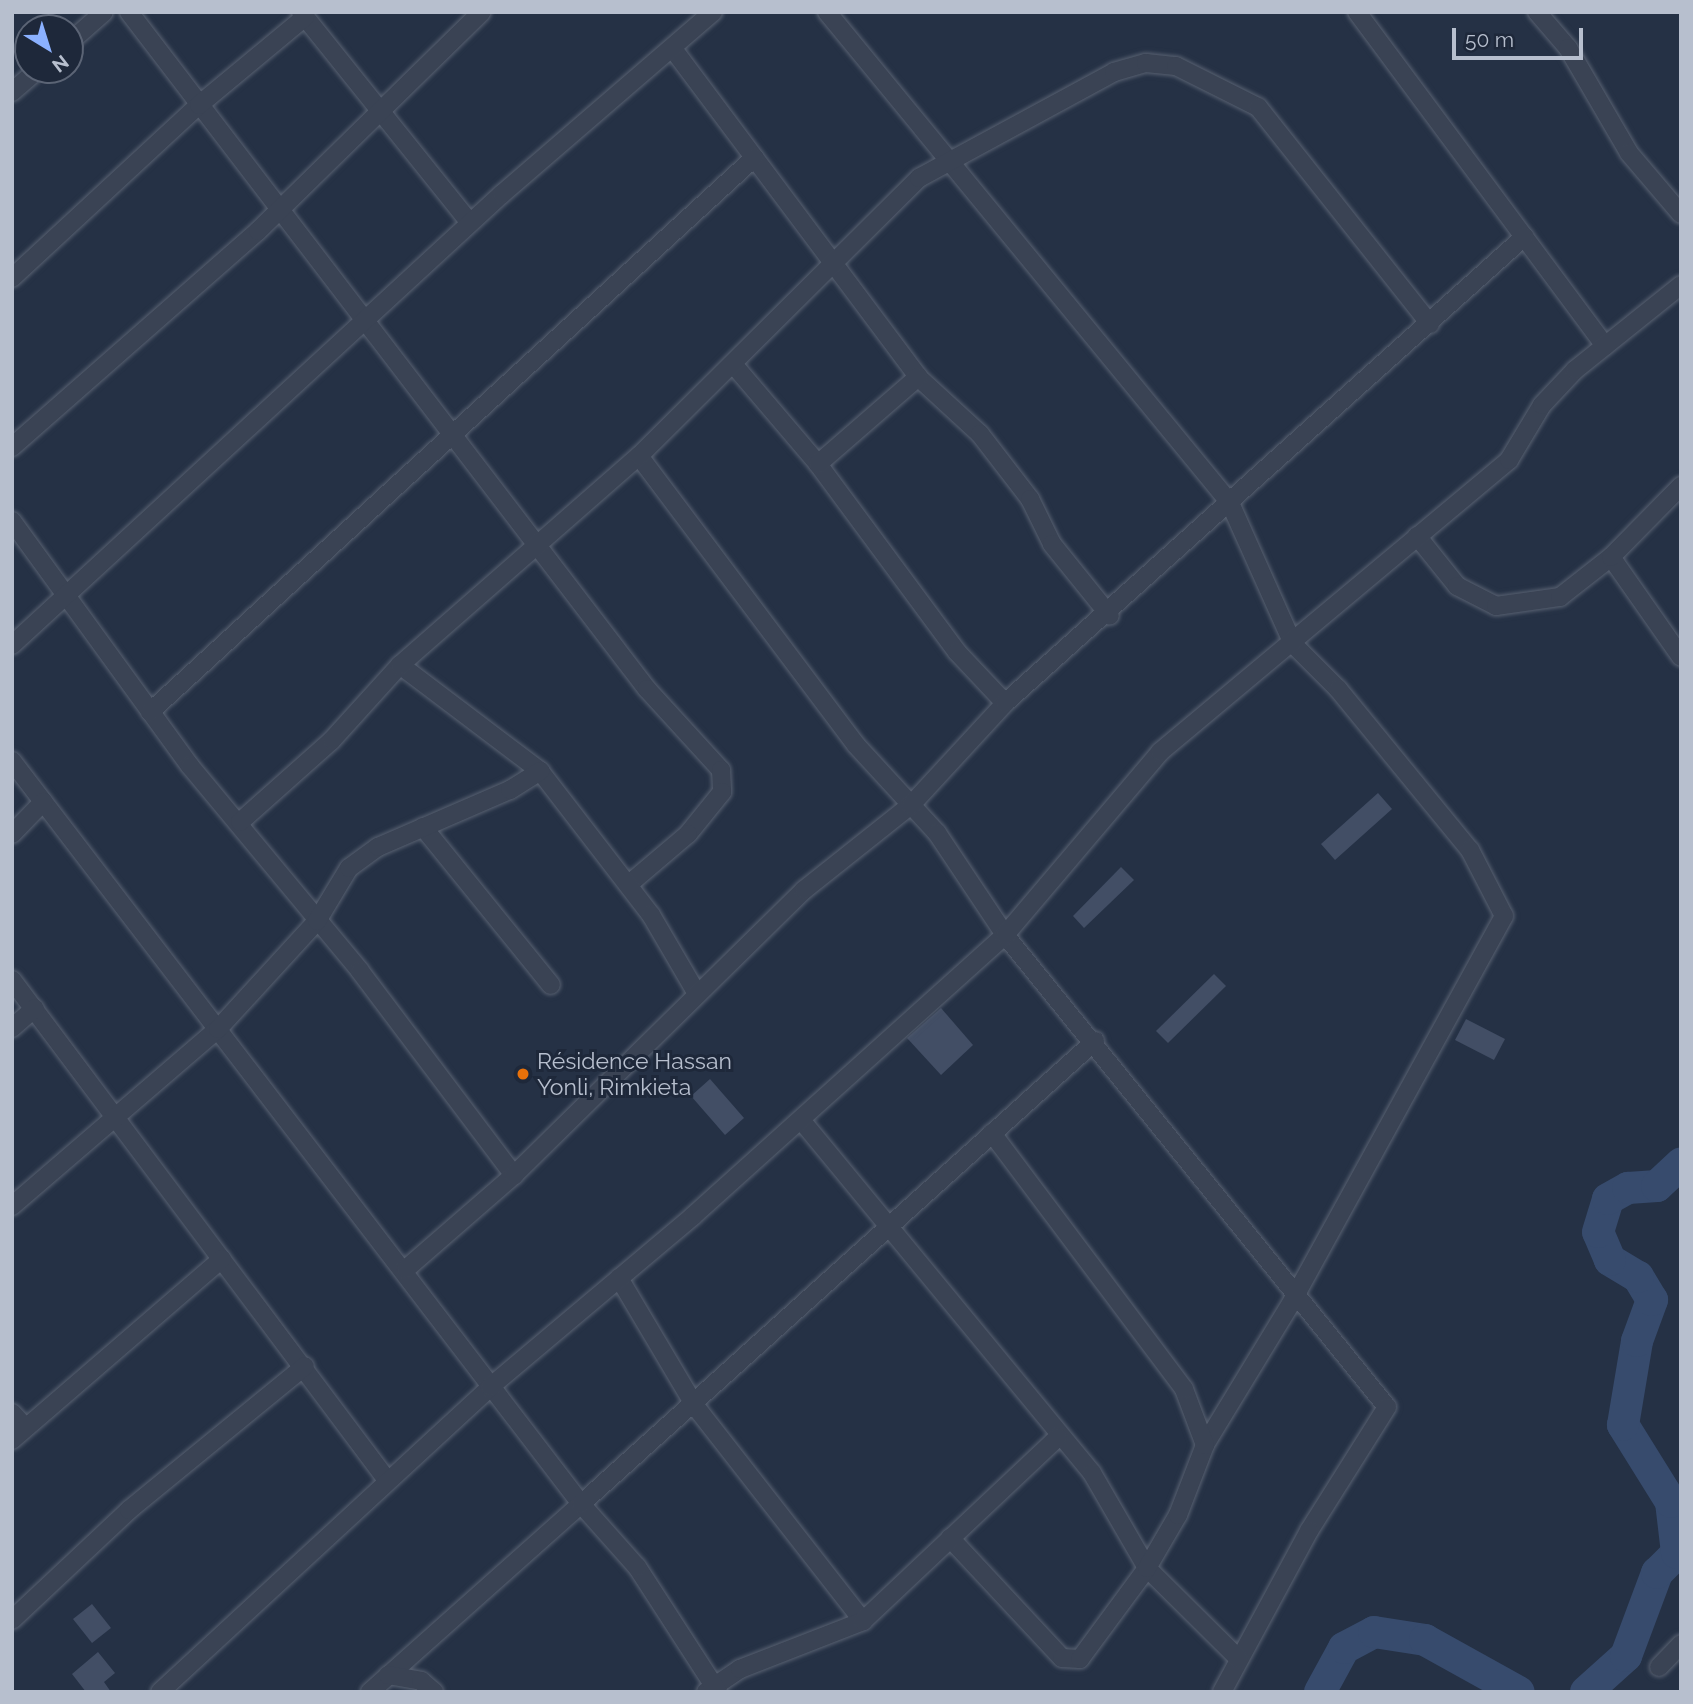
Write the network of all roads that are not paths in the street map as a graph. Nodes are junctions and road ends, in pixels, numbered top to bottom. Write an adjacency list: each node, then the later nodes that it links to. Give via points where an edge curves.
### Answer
1 (104, 12): 9 (street)
2 (129, 12): 11 (street)
3 (713, 12): 10 (street)
4 (827, 12): 14 (street)
5 (1357, 12): 18 (street)
6 (1537, 12): 16 (street, via 1568,48 1629,153)
7 (481, 13): 12 (street)
8 (303, 15): 11 (street); 12 (street)
9 (84, 30)
10 (673, 48): 13 (street); 17 (street)
11 (199, 104): 15 (street); 20 (street)
12 (377, 113): 15 (street); 17 (street)
13 (754, 158): 19 (street); 27 (street)
14 (946, 161): 19 (street, via 874,218); 23 (street, via 1114,72 1146,63 1176,66 1258,107); 32 (street)
15 (280, 209): 22 (street); 28 (street)
16 (1681, 214)
17 (470, 223): 22 (street)
18 (1524, 237): 23 (street); 24 (street)
19 (835, 262): 25 (street); 26 (street)
20 (12, 278)
21 (1681, 285): 24 (street)
22 (365, 320): 27 (street); 37 (street)
23 (1430, 324): 32 (street)
24 (1605, 346): 34 (street, via 1542,405 1509,460)
25 (733, 364): 29 (street); 30 (street)
26 (918, 377): 30 (street); 38 (street, via 980,435 1030,499 1052,544)
27 (455, 433): 35 (street); 44 (street)
28 (12, 447)
29 (639, 456): 35 (street); 48 (street, via 856,745)
30 (818, 464): 43 (street, via 957,652)
31 (1681, 486): 36 (street)
32 (1230, 503): 38 (street); 39 (street)
33 (12, 521): 37 (street)
34 (1417, 536): 36 (street, via 1457,586 1496,606 1560,597); 39 (street)
35 (536, 544): 42 (street); 52 (street, via 726,782 688,834)
36 (1611, 557): 41 (street)
37 (64, 598): 40 (street); 44 (street)
38 (1110, 615): 43 (street)
39 (1293, 644): 54 (street, via 1160,752); 71 (street, via 1338,689 1469,850 1504,916)
40 (12, 645)
41 (1681, 657)
42 (400, 665): 46 (street); 49 (street, via 332,740)
43 (1005, 703): 48 (street)
44 (150, 712): 49 (street)
45 (12, 761): 47 (street)
46 (540, 771): 50 (street, via 510,790); 52 (street)
47 (43, 802): 51 (street); 60 (street)
48 (911, 805): 54 (street); 57 (street, via 804,890)
49 (240, 822): 53 (street)
50 (423, 827): 53 (street, via 349,868); 56 (street)
51 (12, 834)
52 (629, 884): 57 (street)
53 (317, 921): 60 (street); 65 (street)
54 (1005, 935): 61 (street); 63 (street)
55 (12, 980): 58 (street)
56 (551, 985)
57 (696, 992): 65 (street)
58 (35, 1008): 59 (street); 62 (street)
59 (12, 1028)
60 (218, 1029): 62 (street); 69 (street)
61 (1095, 1041): 64 (street); 71 (street)
62 (114, 1117): 66 (street); 68 (street)
63 (801, 1120): 67 (street, via 867,1193); 70 (street)
64 (992, 1133): 67 (street); 79 (street, via 1184,1390)
65 (514, 1175): 69 (street)
66 (12, 1206)
67 (887, 1225): 74 (street); 77 (street)
68 (222, 1259): 72 (street); 76 (street)
69 (406, 1269): 73 (street)
70 (619, 1278): 73 (street); 74 (street)
71 (1293, 1300): 79 (street); 87 (street, via 1387,1407)
72 (305, 1366): 80 (street); 84 (street, via 123,1516)
73 (490, 1387): 80 (street); 81 (street)
74 (695, 1406): 81 (street); 85 (street)
75 (12, 1413): 76 (street)
76 (25, 1427): 78 (street)
77 (1058, 1437): 82 (street); 83 (street, via 1091,1473)
78 (12, 1440)
79 (1205, 1445): 83 (street, via 1191,1486)
80 (387, 1480): 91 (street)
81 (581, 1504): 89 (street); 90 (street, via 637,1567 687,1638)
82 (950, 1538): 83 (street, via 1070,1661 1080,1659); 85 (street)
83 (1147, 1568): 87 (street)
84 (12, 1619)
85 (863, 1620): 90 (street)
86 (1681, 1644): 88 (street)
87 (1239, 1659): 94 (street)
88 (1659, 1667)
89 (388, 1675): 92 (street); 93 (street, via 421,1681)
90 (712, 1689)
91 (160, 1692)
92 (370, 1692)
93 (434, 1692)
94 (1222, 1692)

